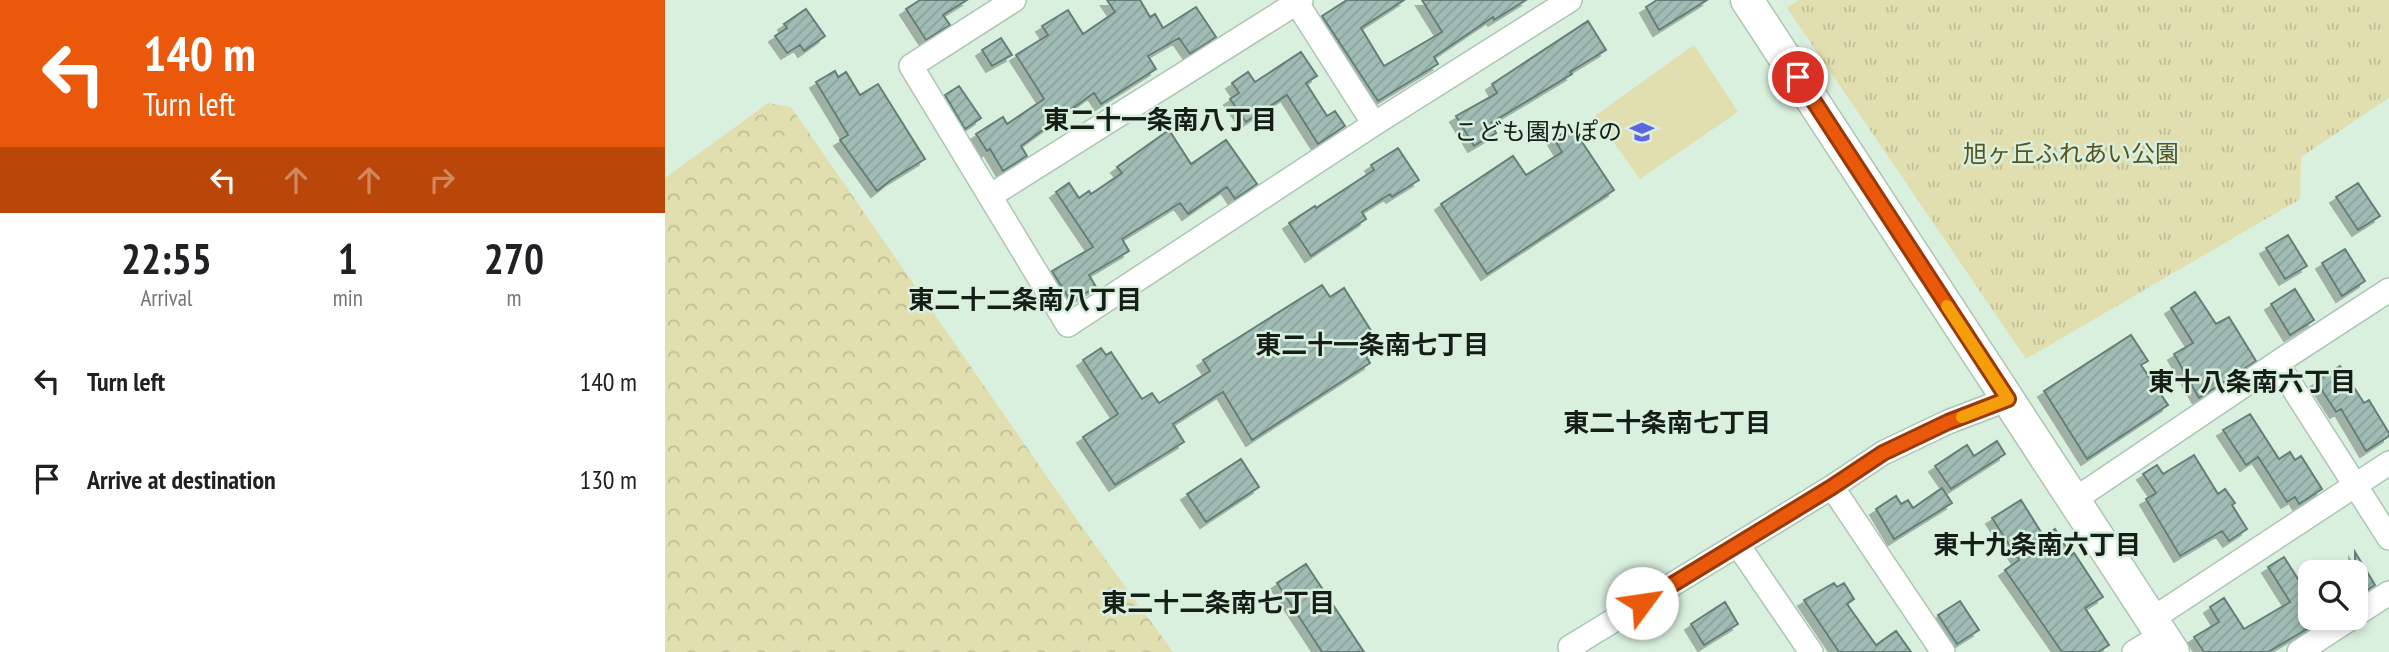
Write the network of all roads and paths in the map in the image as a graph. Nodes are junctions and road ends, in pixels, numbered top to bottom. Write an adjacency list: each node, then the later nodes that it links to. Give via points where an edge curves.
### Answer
1 (1014, 0): 6 (street, via 911,66)
2 (1570, 0): 5 (street)
3 (1747, 0): 9 (street)
4 (1298, 1): 5 (street); 6 (street)
5 (1374, 124): 6 (street, via 1068,325)
6 (990, 197)
7 (2389, 290): 8 (street)
8 (2277, 363): 11 (street); 13 (street)
9 (2008, 399): 12 (street, via 1883,453); 13 (street)
10 (2389, 463): 11 (street)
11 (2355, 486): 14 (street); 19 (street)
12 (1832, 487): 15 (street); 22 (street)
13 (2074, 500): 19 (street)
14 (2389, 538)
15 (1738, 545): 20 (street, via 1570,646); 21 (street)
16 (2389, 593): 17 (street)
17 (2368, 607)
18 (2333, 630): 24 (street)
19 (2162, 635): 23 (street)
20 (1574, 652)
21 (1811, 652)
22 (1944, 652)
23 (2134, 652)
24 (2299, 652)

